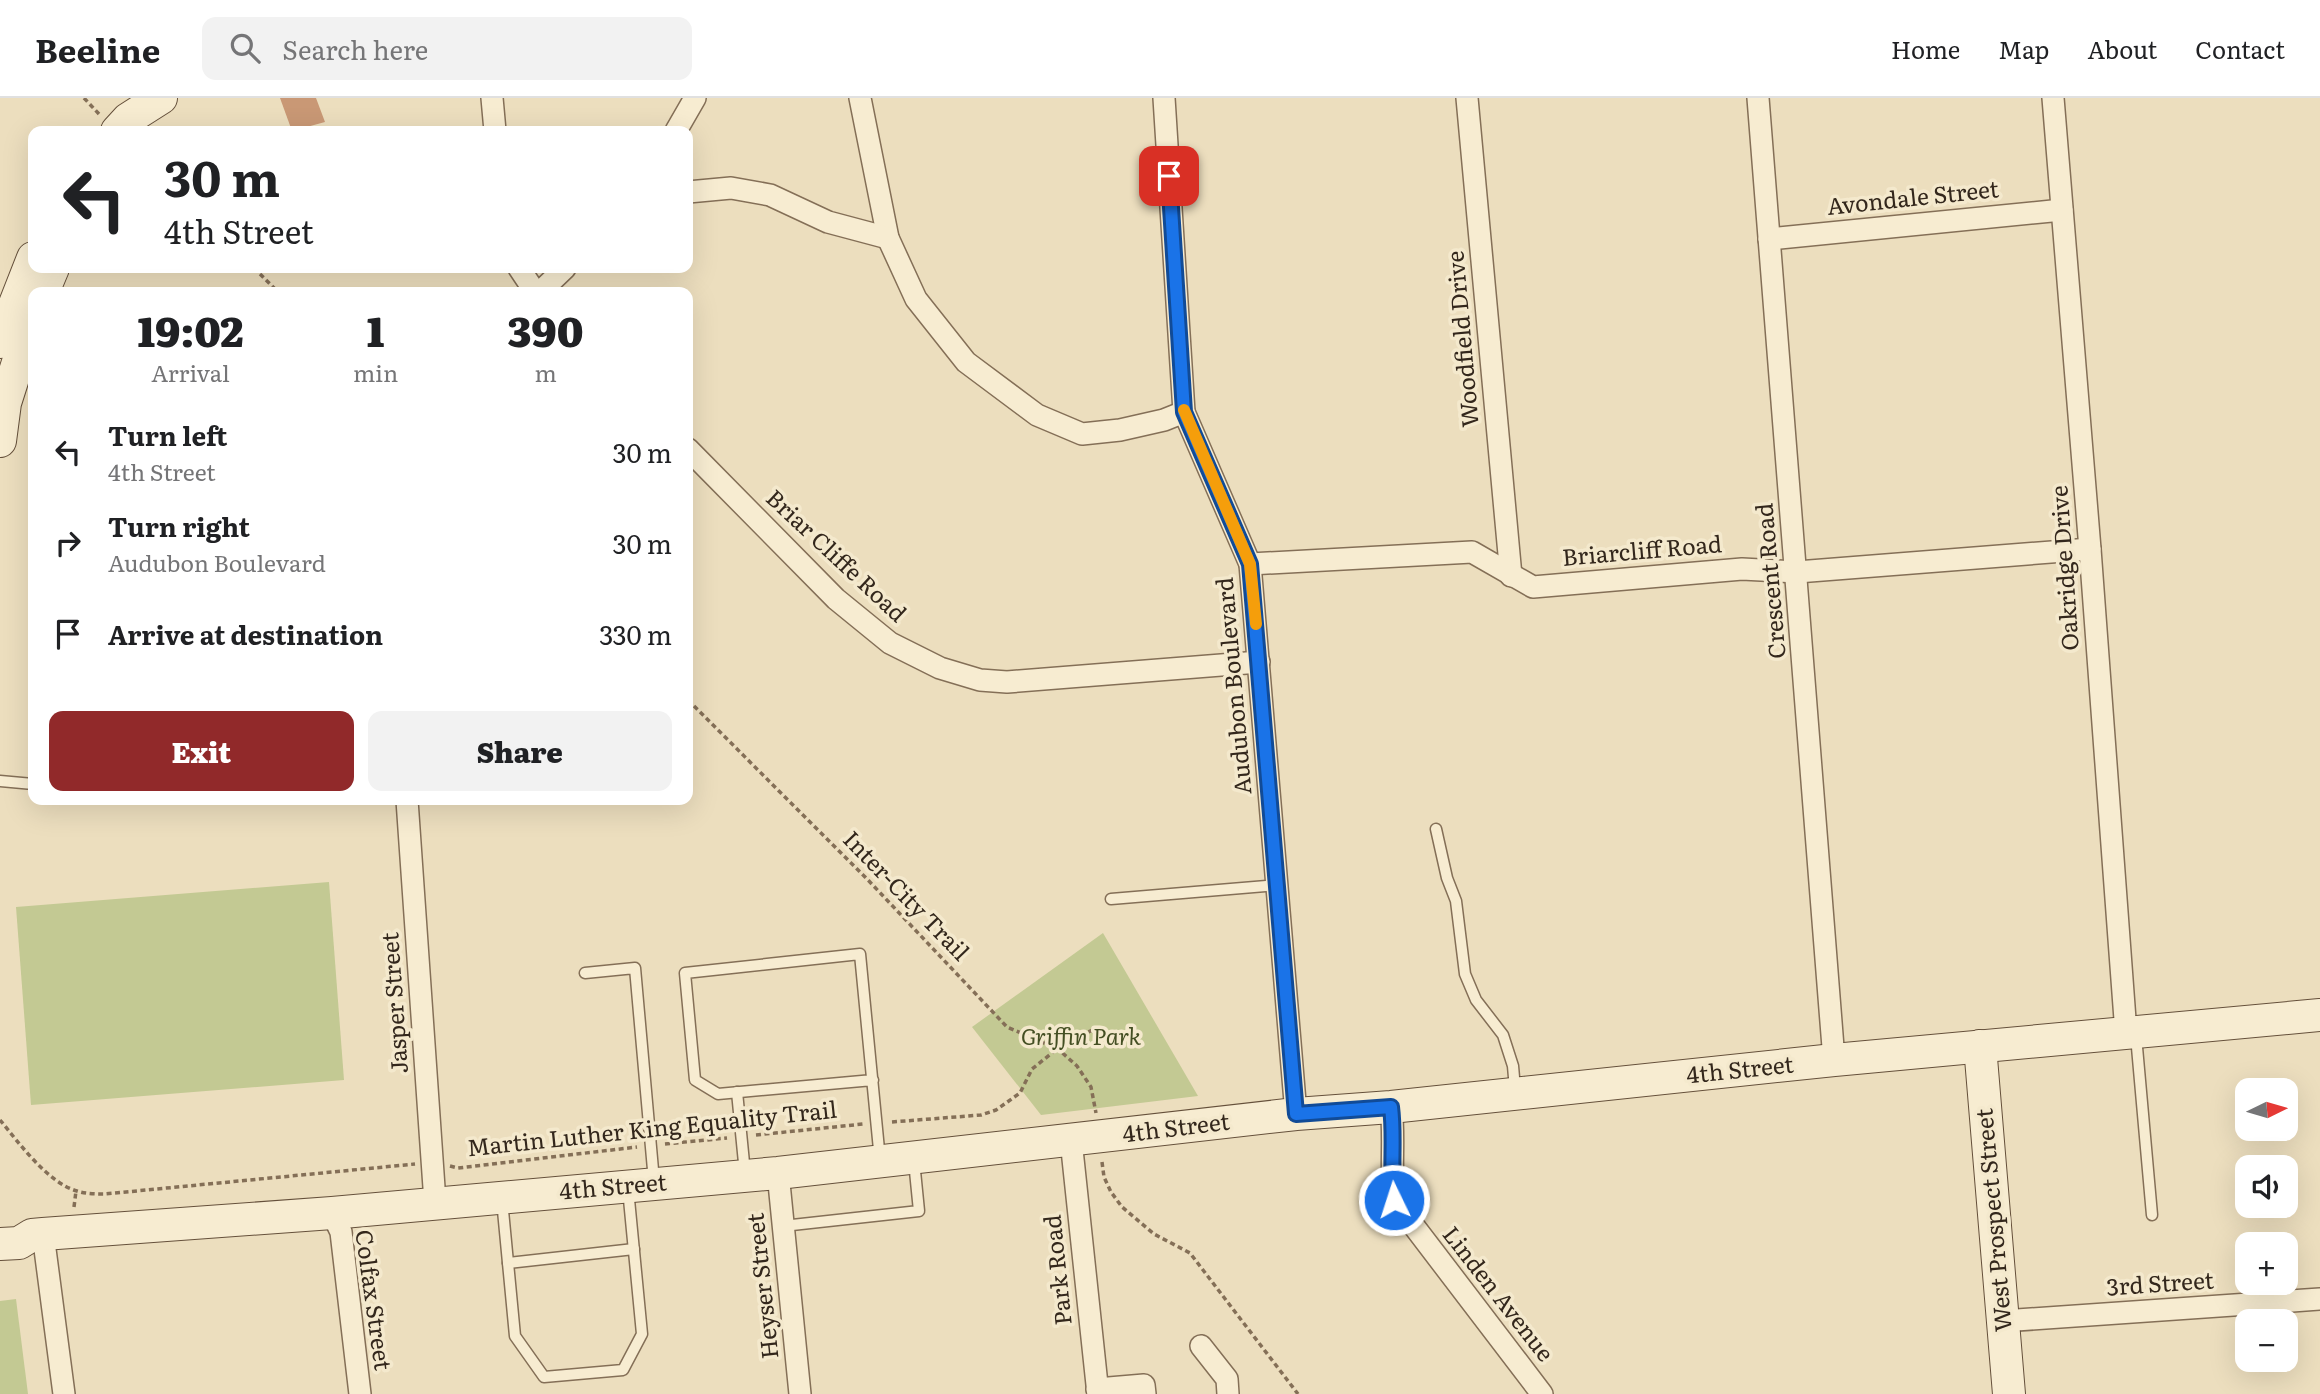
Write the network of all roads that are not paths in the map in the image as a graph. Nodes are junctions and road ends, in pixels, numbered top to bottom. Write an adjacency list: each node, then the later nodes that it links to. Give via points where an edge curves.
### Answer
1 (162, 98): 9 (street); 10 (street)
2 (492, 98): 11 (street)
3 (695, 98): 12 (street)
4 (860, 98): 15 (street)
5 (1164, 98): 22 (street, Audubon Boulevard)
6 (1467, 98): 28 (street, Woodfield Drive)
7 (1758, 98): 16 (street, Crescent Road)
8 (2053, 98): 14 (street, Oakridge Drive)
9 (122, 126)
10 (148, 126)
11 (495, 126)
12 (679, 126)
13 (693, 192): 15 (street, via 731,188 770,195 828,222)
14 (2062, 210): 16 (street, Avondale Street); 25 (street, Oakridge Drive)
15 (888, 238): 22 (street, via 916,299 966,362 1037,415 1082,434 1120,430)
16 (1769, 239): 27 (street, Crescent Road)
17 (30, 273): 21 (street)
18 (559, 273): 19 (street)
19 (543, 287)
20 (28, 326): 21 (street)
21 (13, 361): 23 (street)
22 (1184, 412): 26 (street, Audubon Boulevard)
23 (0, 441)
24 (693, 454): 29 (street, Briar Cliffe Road, via 836,598 890,643 940,668 980,680 1007,682)
25 (2090, 549): 27 (street, Briarcliff Road); 38 (street, Oakridge Drive)
26 (1250, 564): 28 (street, Briarcliff Road, via 1472,552); 29 (street, Audubon Boulevard)
27 (1797, 572): 28 (street, Briarcliff Road, via 1742,569 1534,587); 40 (street, Crescent Road)
28 (1511, 576)
29 (1259, 662): 34 (street, Audubon Boulevard)
30 (0, 781): 31 (lane)
31 (28, 784)
32 (407, 805): 53 (street, Jasper Street)
33 (1436, 829): 43 (lane, via 1456,901 1465,974 1476,1000 1503,1035)
34 (1277, 885): 35 (lane); 45 (street, Audubon Boulevard)
35 (1111, 898)
36 (584, 973): 51 (lane, via 635,968 651,1146)
37 (2320, 1015): 38 (street, 4th Street)
38 (2131, 1033): 39 (street, 4th Street); 55 (lane, via 2139,1057)
39 (1980, 1046): 40 (street, 4th Street); 63 (street, West Prospect Street)
40 (1834, 1060): 43 (street, 4th Street)
41 (873, 1080): 42 (lane); 42 (lane, via 860,954 685,973 695,1080 718,1094); 48 (lane)
42 (737, 1092): 50 (lane)
43 (1516, 1094): 44 (street, 4th Street)
44 (1391, 1107): 45 (street, 4th Street); 71 (street, Linden Avenue, via 1394,1200)
45 (1296, 1114): 46 (street, 4th Street)
46 (1071, 1140): 47 (street, 4th Street); 65 (street, Park Road)
47 (914, 1158): 48 (street, 4th Street); 57 (lane, via 919,1212)
48 (880, 1161): 49 (street, 4th Street)
49 (778, 1173): 50 (street, 4th Street); 57 (street, Heyser Street)
50 (745, 1176): 51 (street, 4th Street)
51 (641, 1185): 52 (street, 4th Street); 60 (lane)
52 (501, 1197): 53 (street, 4th Street); 61 (lane)
53 (435, 1202): 54 (street, 4th Street)
54 (332, 1213): 58 (street, 4th Street); 67 (street, Colfax Street, via 341,1231)
55 (2152, 1215)
56 (0, 1223): 58 (street, 4th Street)
57 (783, 1226): 68 (street, Heyser Street)
58 (38, 1235): 59 (street, 4th Street); 66 (street)
59 (0, 1244)
60 (634, 1249): 61 (lane); 61 (lane, via 642,1334 623,1370 544,1377 515,1336)
61 (508, 1263)
62 (2320, 1299): 63 (street, 3rd Street)
63 (2003, 1321): 72 (street, West Prospect Street)
64 (1201, 1346): 70 (street, via 1227,1379)
65 (1098, 1392): 69 (street, via 1144,1385)
66 (64, 1394)
67 (360, 1394)
68 (800, 1394)
69 (1145, 1394)
70 (1228, 1394)
71 (1542, 1394)
72 (2009, 1394)

